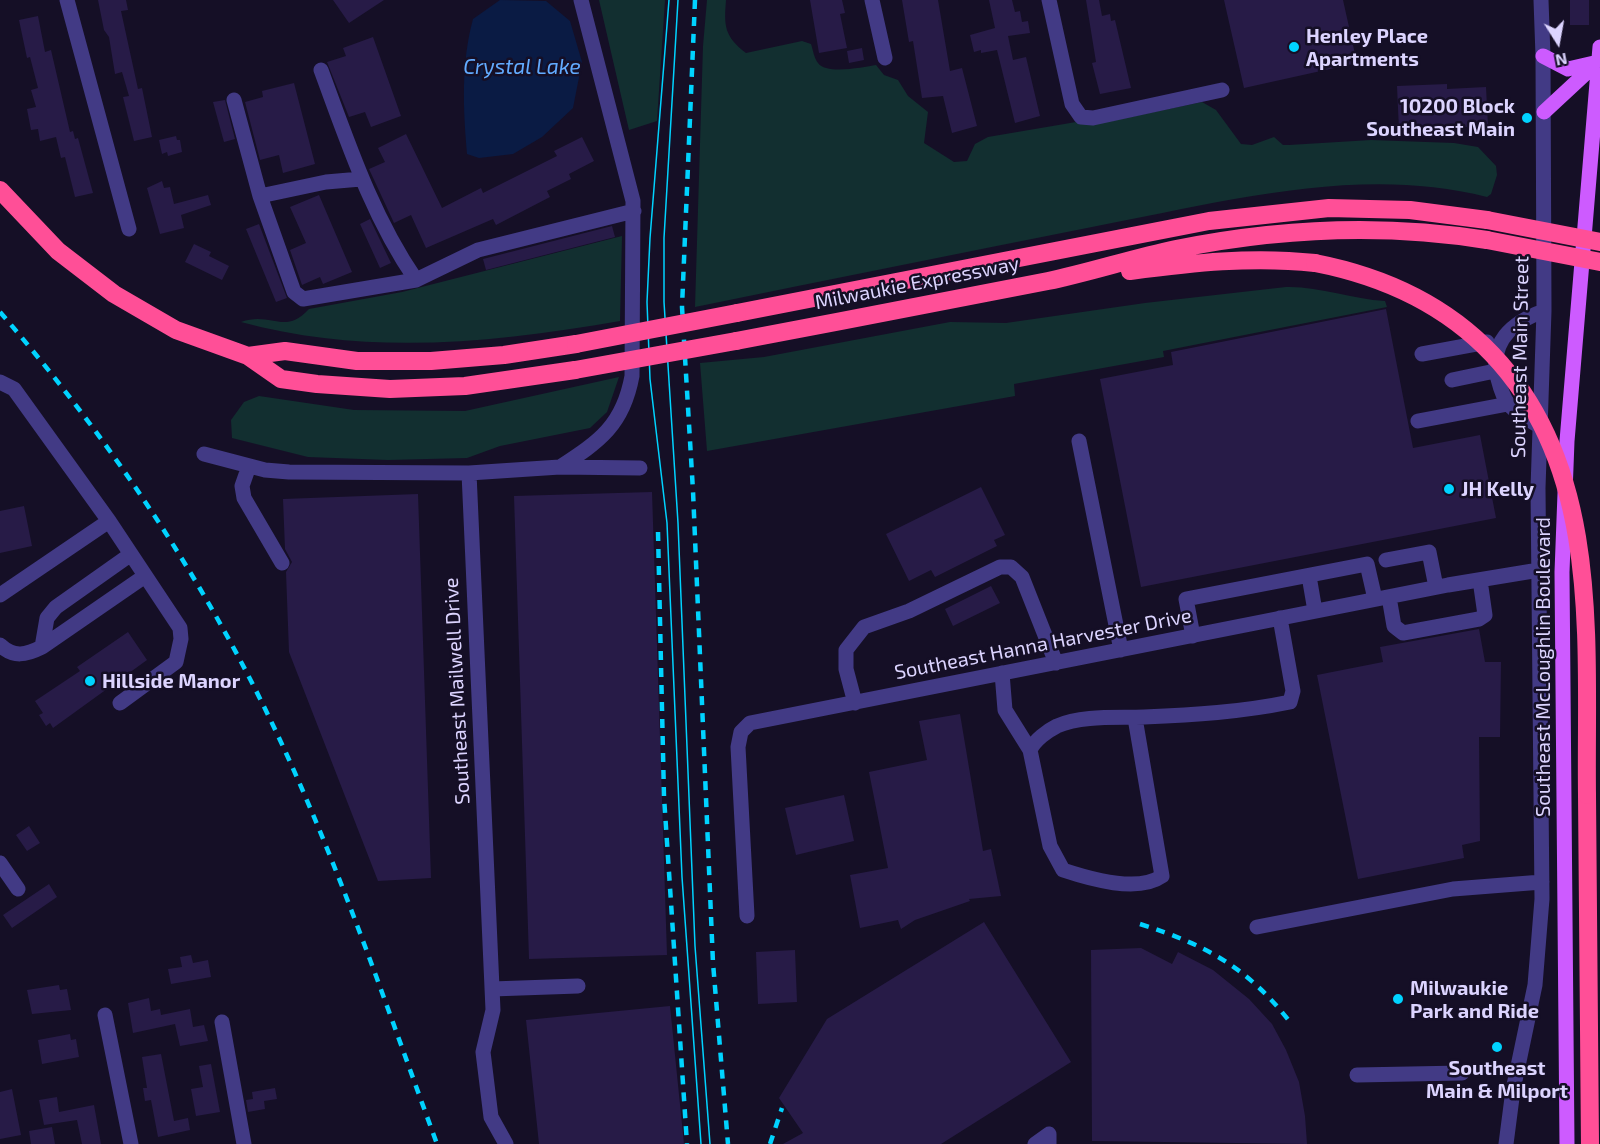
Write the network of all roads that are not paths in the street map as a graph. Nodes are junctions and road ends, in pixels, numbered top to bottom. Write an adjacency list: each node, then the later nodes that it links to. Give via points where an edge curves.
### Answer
1 (67, 0): 18 (street)
2 (581, 0): 17 (street)
3 (872, 0): 8 (street)
4 (1049, 0): 11 (street, via 1072,104 1081,117 1093,118)
5 (1540, 0): 7 (street, Southeast Main Street)
6 (1600, 47): 9 (main road, Southeast McLoughlin Boulevard)
7 (1543, 56): 9 (main road, via 1568,69); 13 (street, Southeast Main Street)
8 (885, 58)
9 (1599, 61): 13 (main road); 79 (main road, Southeast McLoughlin Boulevard, via 1567,441 1562,572)
10 (321, 70): 14 (street)
11 (1222, 90)
12 (234, 100): 16 (street)
13 (1544, 112): 23 (street, Southeast Main Street)
14 (361, 179): 16 (street); 21 (street)
15 (0, 190): 26 (highway, Milwaukie Expressway, via 58,251 114,294 176,330)
16 (260, 195): 21 (street, via 294,292 303,299)
17 (634, 206): 21 (street, via 478,250); 36 (street, via 630,390 615,424 597,442)
18 (129, 229)
19 (1600, 242): 26 (highway, Milwaukie Expressway, bridge, via 1487,220 1370,208 1288,210 1190,225 504,355 431,361 357,361 285,351)
20 (1600, 262): 22 (highway, Milwaukie Expressway, bridge, via 1449,234 1370,228 1291,232 1175,250)
21 (416, 280)
22 (1050, 280): 26 (highway, Milwaukie Expressway, bridge, via 736,341 465,386 372,389 281,379); 80 (highway, bridge, via 1225,260 1314,262 1380,279 1411,293 1460,324 1520,388 1545,430 1561,469 1580,563 1585,627)
23 (1544, 311): 24 (street, via 1524,318); 32 (street, Southeast Main Street)
24 (1502, 339): 25 (street); 27 (street)
25 (1422, 354)
26 (248, 356)
27 (1495, 371): 28 (street); 30 (street)
28 (1452, 380)
29 (2, 383): 39 (street, via 14,389)
30 (1508, 404): 31 (street); 32 (street)
31 (1418, 421)
32 (1539, 426): 43 (street, Southeast Main Street)
33 (1079, 441): 55 (street)
34 (204, 454): 35 (street)
35 (249, 466): 38 (street, via 289,472); 42 (street, via 242,486 244,498)
36 (560, 467): 37 (street); 38 (street)
37 (640, 468)
38 (469, 473): 68 (street, Southeast Mailwell Drive)
39 (109, 521): 40 (street); 48 (street)
40 (131, 554): 44 (street); 54 (street, via 51,612)
41 (1386, 560): 47 (street, via 1429,552)
42 (282, 563)
43 (1539, 570): 46 (street, Southeast Hanna Harvester Drive); 63 (street, Southeast Main Street)
44 (146, 576): 54 (street); 58 (street, via 180,628 180,652 172,666)
45 (1309, 576): 49 (street, via 1367,564); 50 (street); 52 (street, via 1185,599)
46 (1480, 580): 47 (street, Southeast Hanna Harvester Drive); 49 (street, via 1485,615 1479,620 1403,633 1394,626)
47 (1436, 587): 49 (street, Southeast Hanna Harvester Drive)
48 (0, 595)
49 (1382, 598): 50 (street, Southeast Hanna Harvester Drive)
50 (1315, 611): 51 (street, Southeast Hanna Harvester Drive)
51 (1280, 618): 52 (street, Southeast Hanna Harvester Drive); 60 (street, via 1293,691 1290,702 1209,714)
52 (1192, 636): 55 (street, Southeast Hanna Harvester Drive)
53 (0, 645): 54 (street, via 19,655)
54 (42, 647)
55 (1121, 650): 56 (street, Southeast Hanna Harvester Drive)
56 (1056, 663): 57 (street, Southeast Hanna Harvester Drive); 59 (street, via 1022,577 1011,567 1000,567 909,611 864,627 846,650 846,669)
57 (1002, 673): 59 (street, Southeast Hanna Harvester Drive); 61 (street, via 1005,710)
58 (120, 703)
59 (855, 703): 65 (street, Southeast Hanna Harvester Drive, via 750,723 741,732 738,747)
60 (1135, 718): 61 (street, via 1084,720 1057,726); 61 (street, via 1162,876 1154,882 1110,883 1063,870 1050,846)
61 (1030, 750)
62 (0, 863): 64 (street)
63 (1542, 882): 66 (street, via 1453,889); 78 (street, Southeast Main Street, via 1535,985)
64 (18, 889)
65 (747, 916)
66 (1257, 927)
67 (578, 987): 68 (street)
68 (492, 989): 75 (street, Southeast Mailwell Drive, via 492,1019 483,1052 491,1117)
69 (105, 1015): 73 (street)
70 (222, 1022): 74 (street)
71 (1462, 1073): 72 (street)
72 (1357, 1075)
73 (131, 1144)
74 (244, 1144)
75 (506, 1144)
76 (1035, 1144): 77 (street, via 1049,1134)
77 (1049, 1144)
78 (1506, 1144)
79 (1567, 1144)
80 (1590, 1144)

